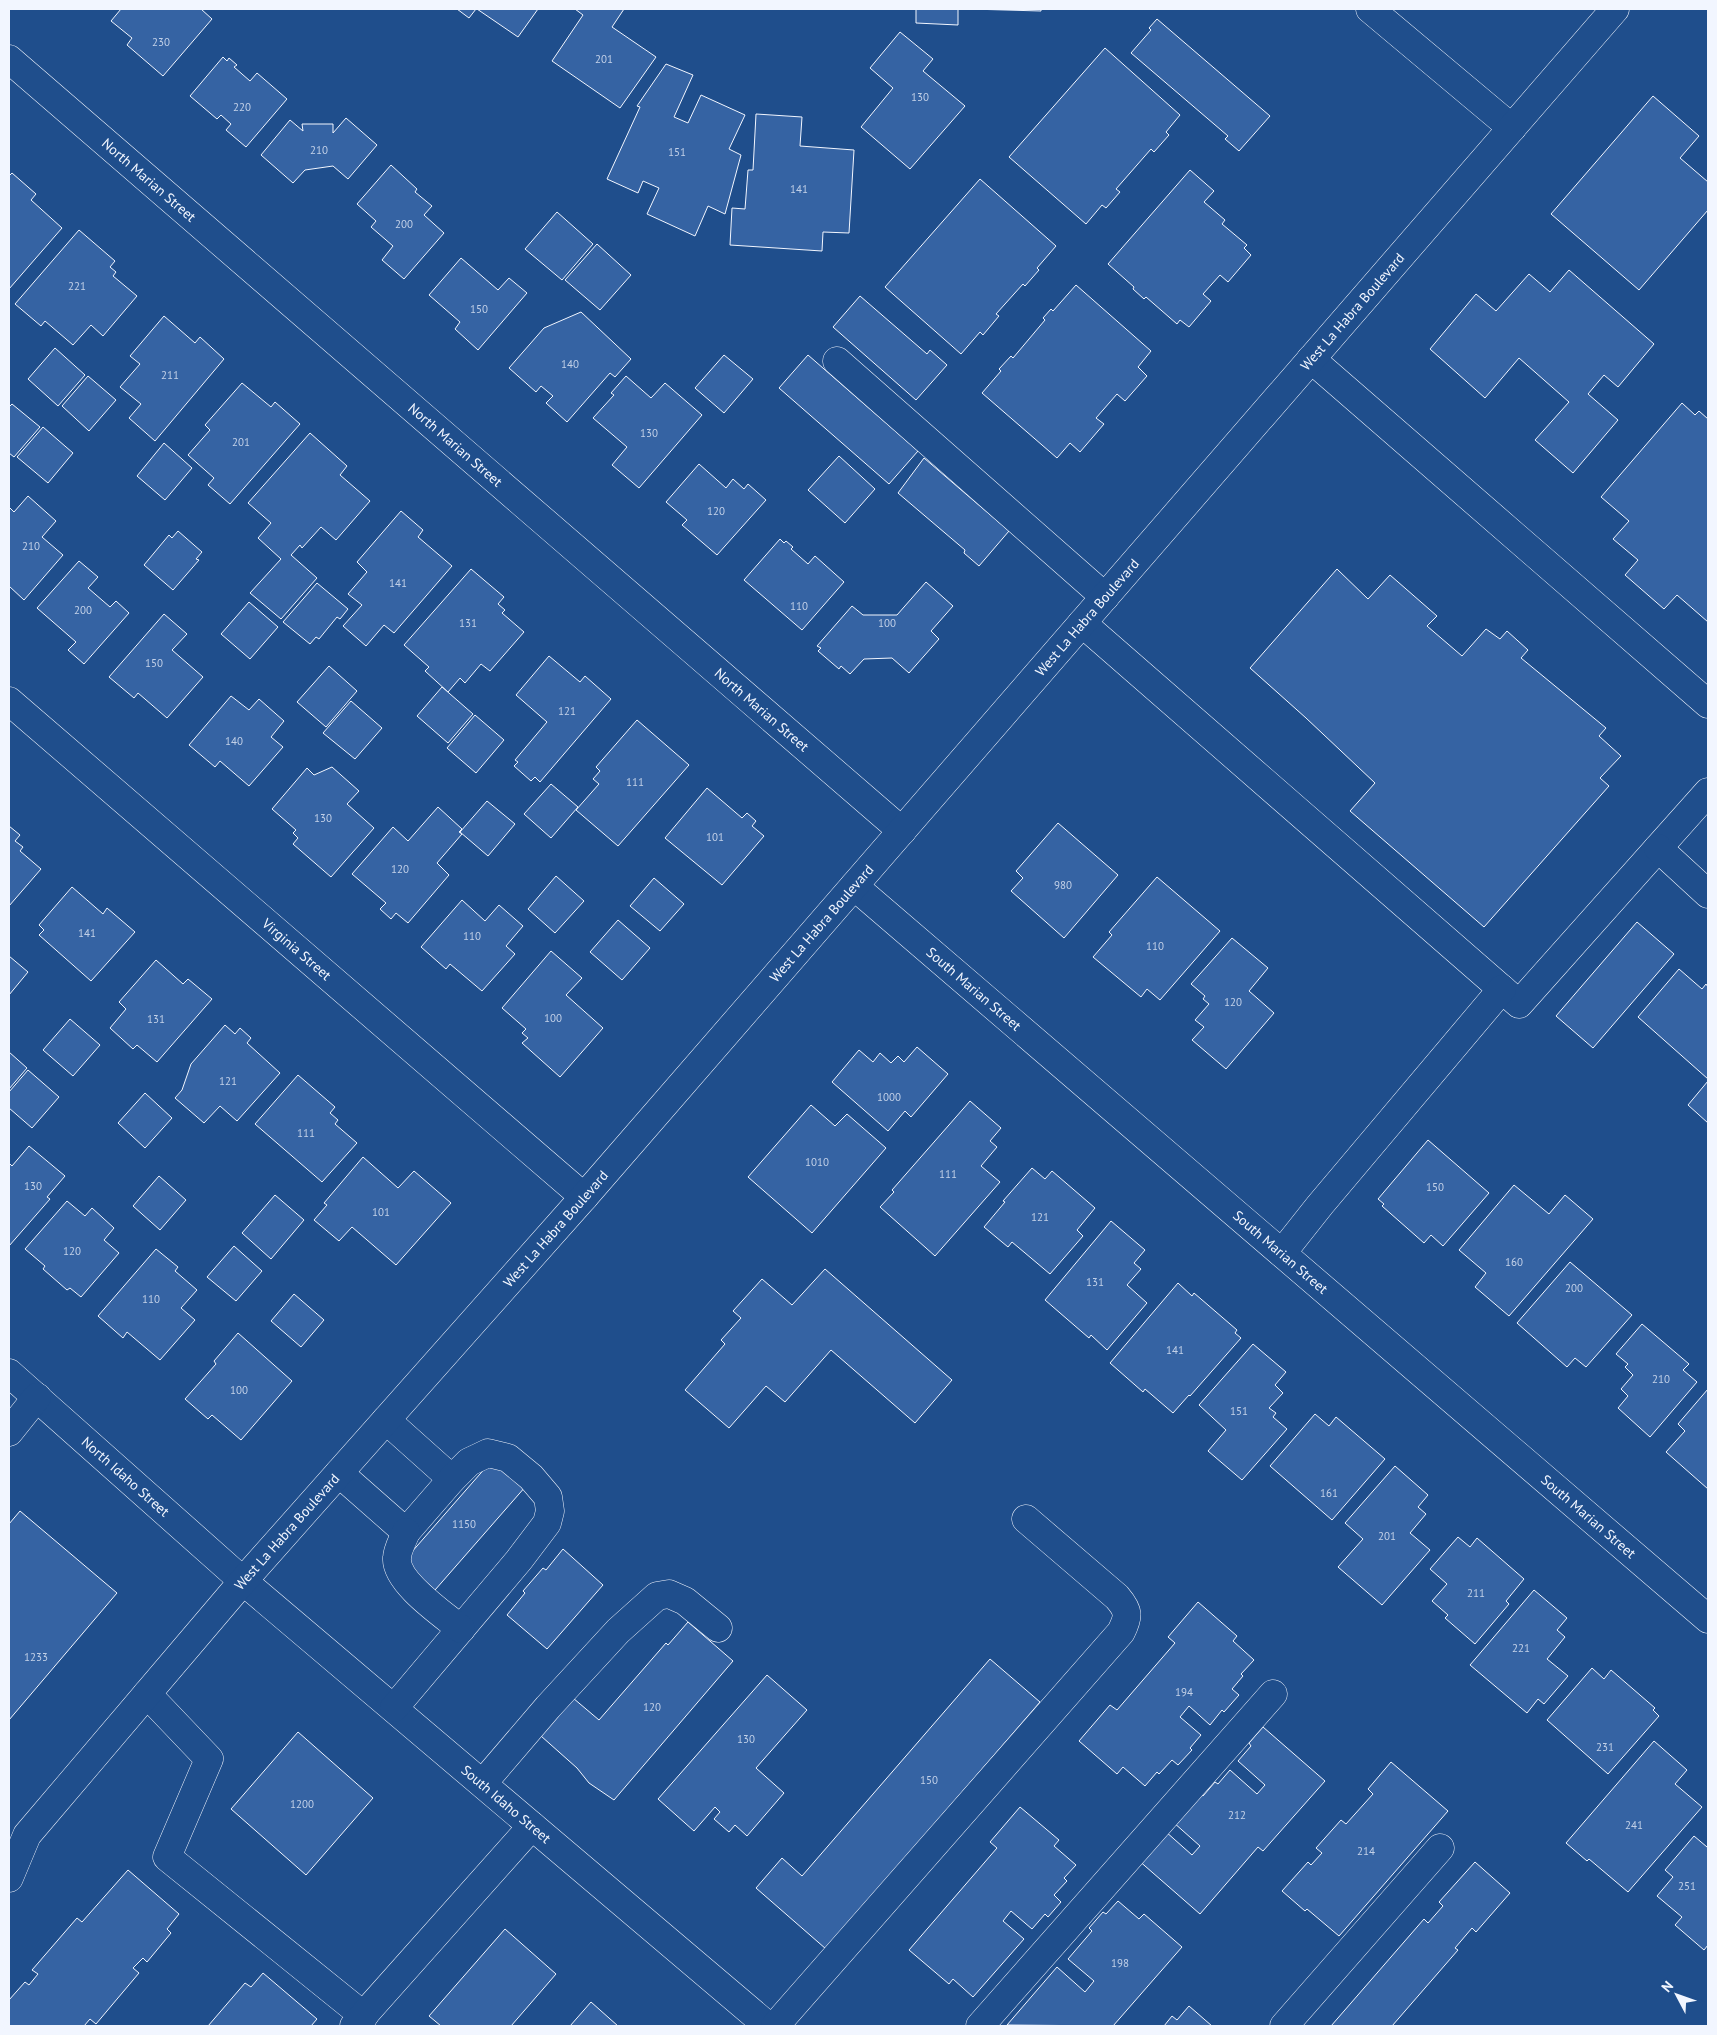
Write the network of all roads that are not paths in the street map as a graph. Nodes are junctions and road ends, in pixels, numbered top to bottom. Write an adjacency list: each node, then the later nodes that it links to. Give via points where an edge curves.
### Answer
1 (1370, 9): 4 (street)
2 (1615, 9): 4 (street, West La Habra Boulevard)
3 (9, 59): 12 (street, North Marian Street)
4 (1512, 128): 5 (street, West La Habra Boulevard)
5 (1311, 359): 7 (street, West La Habra Boulevard); 10 (street)
6 (837, 361): 7 (street)
7 (1105, 597): 8 (street, West La Habra Boulevard)
8 (1082, 623): 12 (street, West La Habra Boulevard); 16 (street)
9 (9, 701): 17 (street, Virginia Street)
10 (1708, 704)
11 (1708, 792): 13 (street)
12 (902, 832): 14 (street, West La Habra Boulevard)
13 (1658, 848): 15 (street); 16 (street)
14 (854, 886): 17 (street, West La Habra Boulevard); 18 (street, South Marian Street)
15 (1708, 894)
16 (1510, 997): 18 (street, via 1326,1198)
17 (584, 1197): 21 (street, West La Habra Boulevard)
18 (1282, 1253): 28 (street, South Marian Street)
19 (9, 1372): 20 (street, North Idaho Street)
20 (38, 1398): 22 (street); 27 (street, North Idaho Street)
21 (386, 1420): 23 (street, West La Habra Boulevard); 24 (street)
22 (9, 1432)
23 (339, 1473): 26 (street); 27 (street, West La Habra Boulevard)
24 (452, 1479): 26 (street); 30 (street, via 469,1462 488,1453 508,1458 532,1477 548,1497 550,1511 547,1523)
25 (1026, 1519): 41 (street, via 1117,1597 1126,1607 1128,1619 1114,1640)
26 (406, 1532): 30 (street, via 397,1557 399,1571 431,1606)
27 (243, 1581): 31 (street, West La Habra Boulevard); 33 (street, South Idaho Street)
28 (1708, 1619)
29 (718, 1628): 34 (street, via 685,1601 670,1594 657,1596 592,1659)
30 (461, 1629): 33 (street)
31 (146, 1694): 36 (street, West La Habra Boulevard); 39 (street, via 209,1758 167,1857)
32 (1273, 1694): 42 (street)
33 (394, 1708): 34 (street, South Idaho Street)
34 (483, 1783): 35 (street, South Idaho Street)
35 (532, 1826): 39 (street); 40 (street, South Idaho Street)
36 (18, 1840): 38 (street, West La Habra Boulevard)
37 (1440, 1848): 43 (street)
38 (9, 1878)
39 (359, 2021)
40 (768, 2026)
41 (775, 2026)
42 (980, 2026)
43 (1284, 2026)

